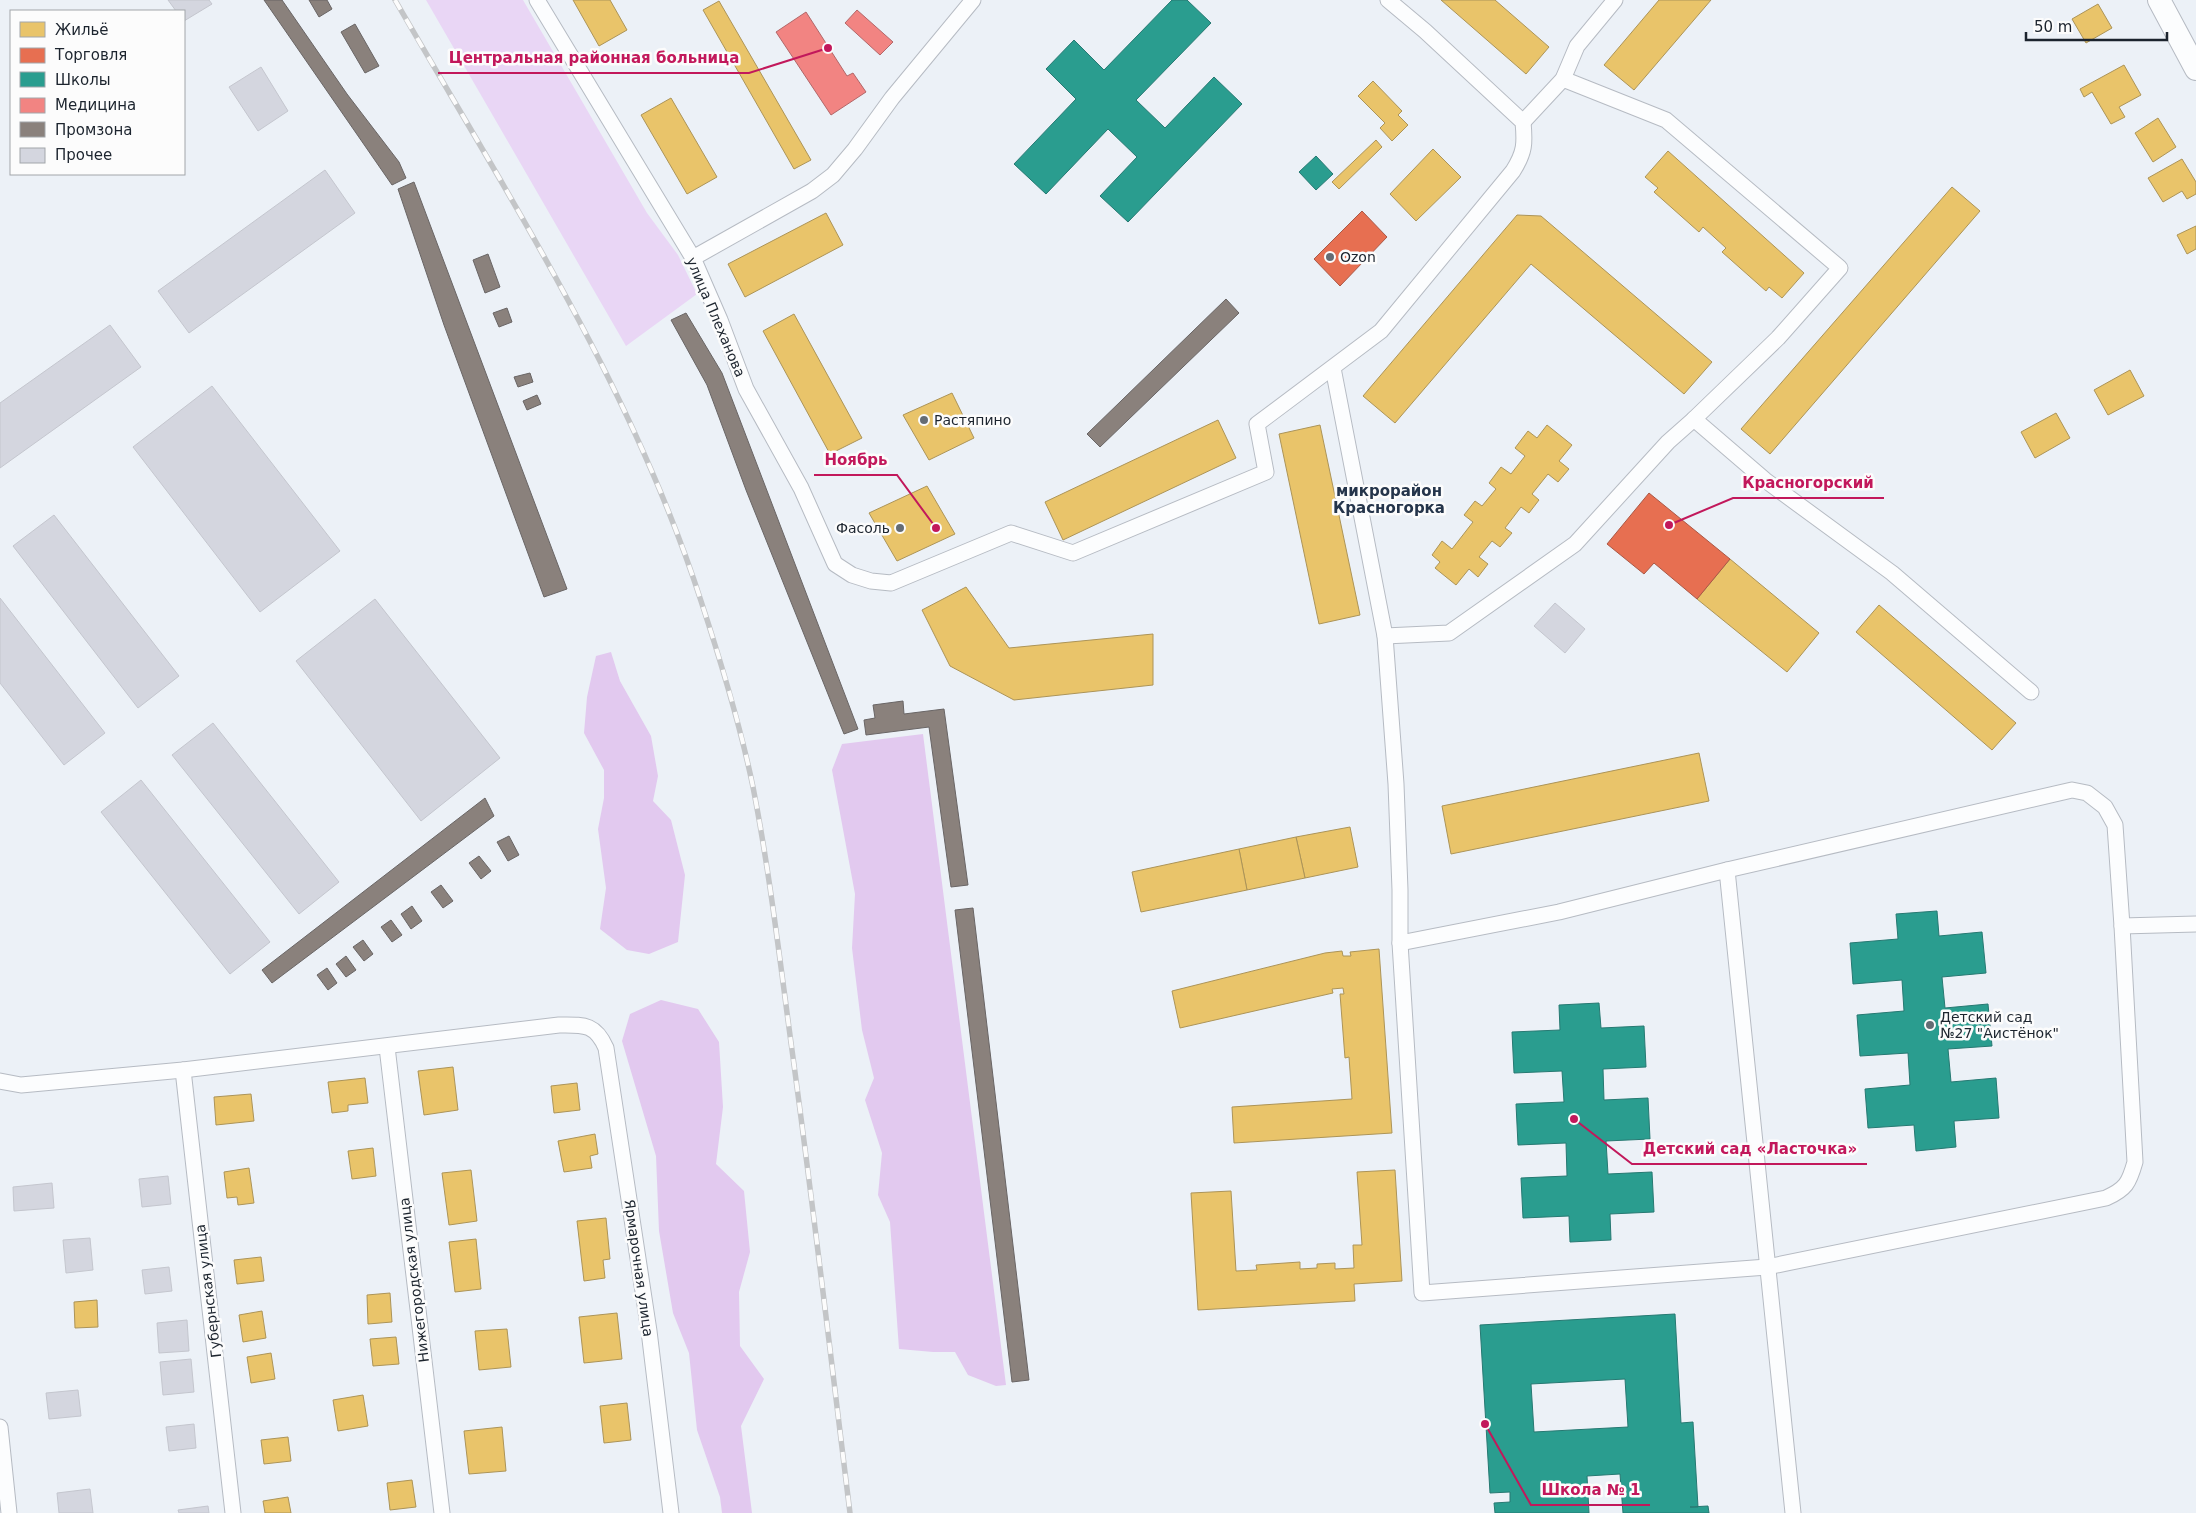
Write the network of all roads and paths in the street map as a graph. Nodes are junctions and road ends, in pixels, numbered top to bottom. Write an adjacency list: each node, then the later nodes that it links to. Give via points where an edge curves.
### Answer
1 (537, 0): 9 (street, улица Плеханова)
2 (973, 0): 9 (street, via 833,175 812,192)
3 (1388, 0): 8 (street)
4 (1615, 0): 7 (street, via 1577,46)
5 (2159, 0): 6 (main road)
6 (2196, 69)
7 (1563, 79): 8 (street); 11 (street, via 1666,120 1840,268 1778,338)
8 (1523, 122): 10 (street, via 1525,145 1522,158 1513,171 1381,332)
9 (693, 258): 10 (street, улица Плеханова, via 746,389 801,488 835,564 852,575 871,581 891,583 1011,532 1073,553 1266,472 1256,424)
10 (1333, 368): 12 (street)
11 (1694, 419): 12 (street, via 1668,442 1576,544 1457,628 1449,633); 13 (street, via 1765,480 1892,573)
12 (1385, 636): 17 (street, via 1396,784)
13 (2031, 692)
14 (1728, 870): 16 (street, via 2072,790 2087,793 2105,806 2115,826); 17 (street, via 1559,912); 21 (street)
15 (2196, 924): 16 (street)
16 (2122, 926): 21 (street, via 2135,1162 2130,1181 2119,1192 2106,1198)
17 (1400, 943): 21 (street, via 1422,1293)
18 (387, 1047): 19 (street); 25 (street, Нижегородская улица); 26 (street, Ярмарочная улица, via 558,1025 583,1025 601,1036 606,1048 649,1331)
19 (183, 1070): 20 (street, via 21,1085); 24 (street, Губернская улица)
20 (0, 1081)
21 (1767, 1267): 27 (street)
22 (0, 1427): 23 (street)
23 (8, 1513)
24 (233, 1513)
25 (442, 1513)
26 (671, 1513)
27 (1793, 1513)

